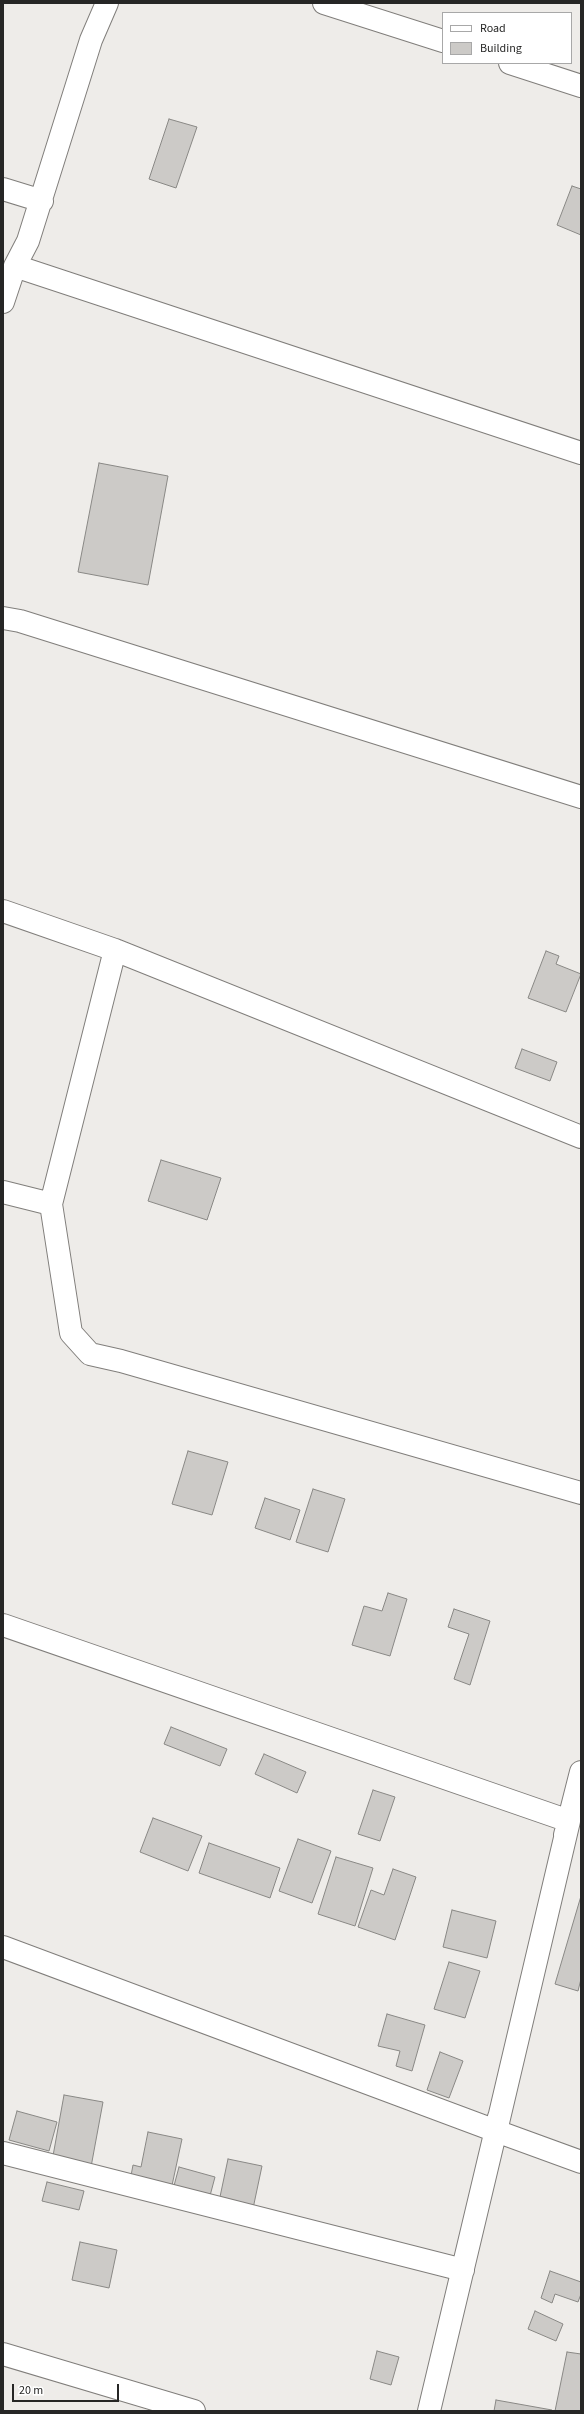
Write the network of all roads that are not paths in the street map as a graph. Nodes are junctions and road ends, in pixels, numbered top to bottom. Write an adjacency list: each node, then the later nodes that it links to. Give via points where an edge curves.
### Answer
1 (107, 3): 7 (street, via 91,40)
2 (324, 3): 3 (street)
3 (442, 41)
4 (513, 64): 5 (street)
5 (581, 86)
6 (3, 189): 7 (street)
7 (42, 201): 8 (street, via 28,242)
8 (15, 266): 9 (street); 10 (street)
9 (3, 302)
10 (581, 453)
11 (3, 618): 12 (street, via 27,623)
12 (581, 797)
13 (3, 912): 14 (street)
14 (115, 950): 15 (street); 17 (street)
15 (581, 1137)
16 (3, 1192): 17 (street)
17 (51, 1204): 18 (street, via 71,1333 90,1354)
18 (581, 1493)
19 (3, 1625): 21 (street)
20 (581, 1772): 21 (street)
21 (575, 1823): 23 (street, via 553,1868)
22 (3, 1947): 23 (street)
23 (496, 2131): 25 (street); 26 (street)
24 (3, 2153): 26 (street)
25 (581, 2162)
26 (463, 2270): 29 (street)
27 (3, 2354): 28 (street)
28 (194, 2411)
29 (429, 2411)

